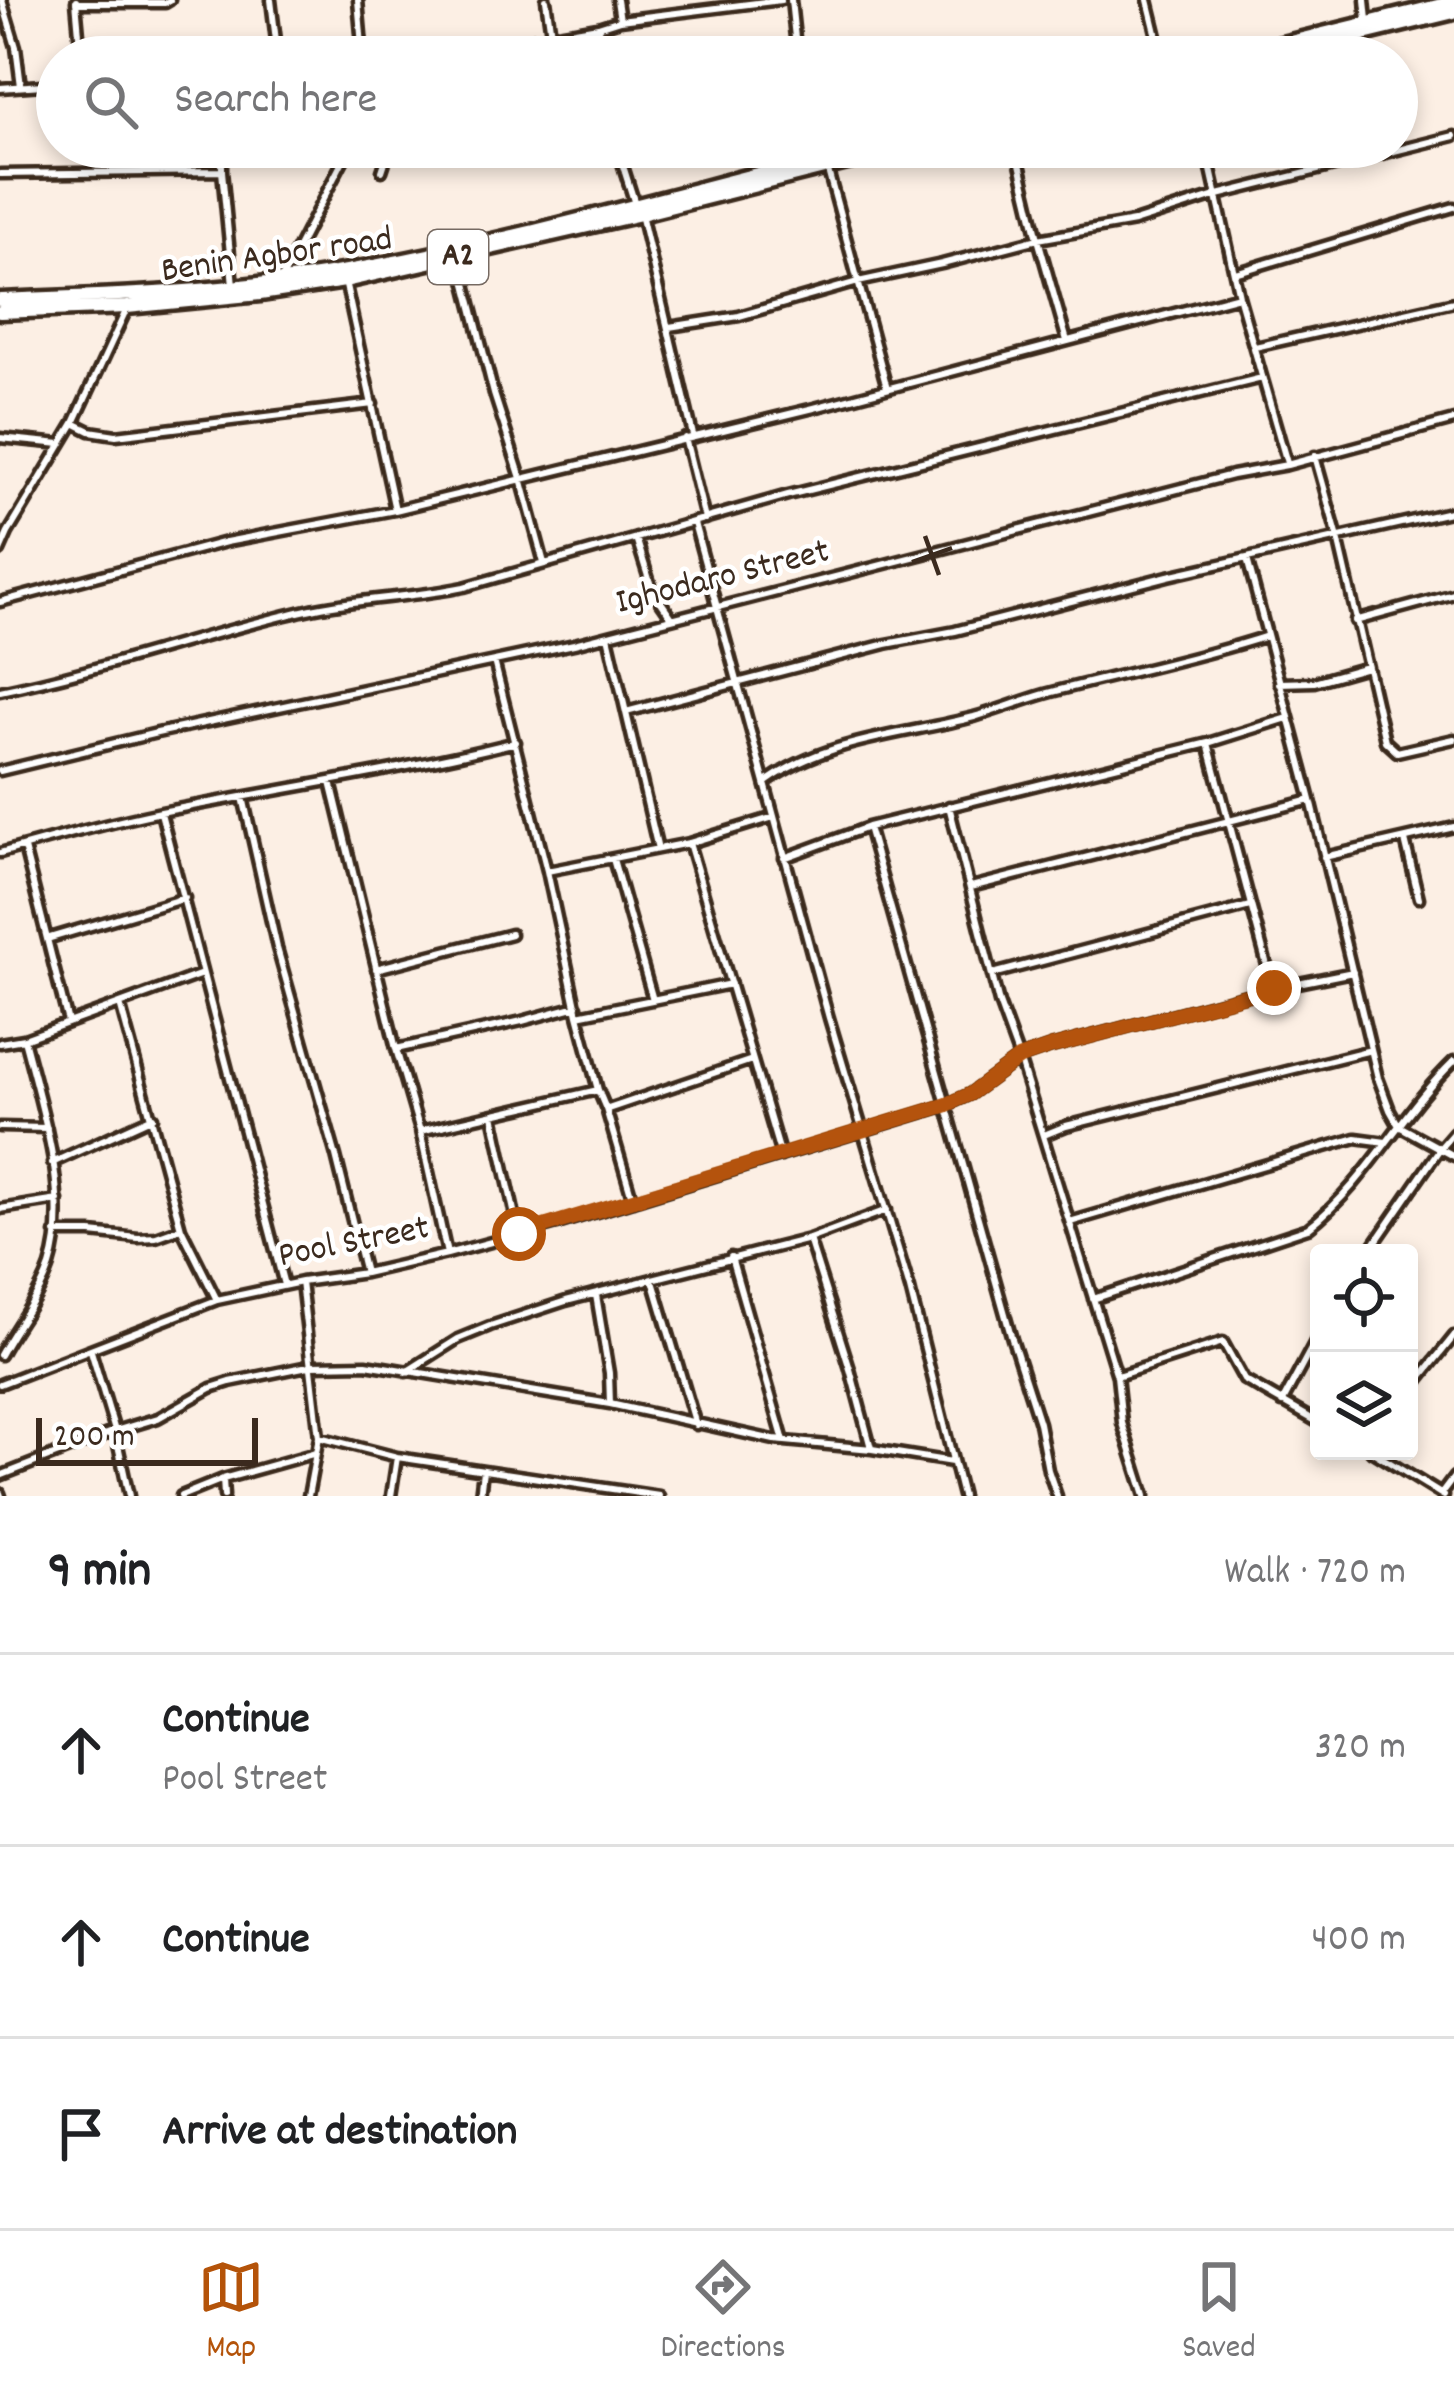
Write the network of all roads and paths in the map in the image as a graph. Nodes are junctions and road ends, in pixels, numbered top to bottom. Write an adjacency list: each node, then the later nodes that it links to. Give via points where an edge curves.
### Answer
1 (2, 0): 30 (street)
2 (170, 0): 12 (street)
3 (271, 0): 21 (street)
4 (358, 0): 22 (street)
5 (546, 0): 19 (street)
6 (617, 0): 16 (street)
7 (694, 0): 14 (street)
8 (781, 0): 14 (street)
9 (791, 0): 25 (street)
10 (1148, 0): 26 (street)
11 (1365, 0): 17 (street)
12 (76, 2): 20 (street)
13 (1454, 2): 17 (highway)
14 (695, 11): 16 (street)
15 (1454, 12): 28 (highway)
16 (620, 20): 18 (street)
17 (1367, 24): 27 (highway)
18 (598, 27): 19 (street); 24 (street)
19 (551, 34): 23 (street)
20 (79, 36)
21 (275, 36)
22 (361, 36)
23 (540, 36)
24 (599, 36)
25 (795, 36)
26 (1157, 36)
27 (1317, 36)
28 (1355, 36)
29 (36, 85): 30 (street)
30 (21, 86): 31 (street)
31 (0, 88)
32 (1454, 136): 33 (street)
33 (1418, 145)
34 (339, 168): 51 (street)
35 (383, 168): 43 (street)
36 (624, 168): 47 (street)
37 (783, 168): 47 (highway, Benin Agbor road / A2)
38 (825, 168): 53 (street)
39 (1021, 168): 48 (street)
40 (1211, 168): 45 (street)
41 (1326, 168): 45 (street)
42 (222, 171): 44 (street); 54 (street)
43 (382, 171)
44 (0, 174)
45 (1218, 195): 48 (street, via 1134,222); 50 (street)
46 (1454, 207): 50 (street)
47 (638, 209): 49 (highway, Benin Agbor road / A2); 51 (highway, Benin Agbor road / A2); 60 (street)
48 (1038, 239): 53 (street); 61 (street)
49 (459, 256): 52 (highway, Benin Agbor road / A2); 73 (street)
50 (1234, 273): 55 (street)
51 (281, 280): 54 (highway, Benin Agbor road / A2)
52 (345, 281): 58 (highway, Benin Agbor road / A2); 65 (street)
53 (858, 282): 60 (street); 64 (street)
54 (233, 285): 56 (highway, Benin Agbor road / A2)
55 (1240, 296): 61 (street); 62 (street)
56 (0, 299)
57 (1454, 302): 62 (street)
58 (127, 307): 59 (highway, Benin Agbor road / A2); 67 (street)
59 (0, 312)
60 (669, 327): 68 (street)
61 (1067, 341): 64 (street)
62 (1255, 347): 63 (street)
63 (1262, 378): 72 (street); 76 (street)
64 (887, 388): 68 (street)
65 (373, 404): 67 (street, via 116,435); 74 (street)
66 (1454, 420): 71 (street, Ighodaro Street)
67 (74, 423): 70 (street)
68 (689, 436): 73 (street); 76 (street)
69 (0, 438): 70 (street)
70 (61, 444): 78 (street)
71 (1315, 456): 72 (street, Ighodaro Street); 80 (street)
72 (1287, 465): 86 (street, Ighodaro Street)
73 (521, 478): 74 (street); 83 (street)
74 (395, 510): 85 (street, via 226,542)
75 (1454, 511): 80 (street)
76 (705, 519): 77 (street)
77 (694, 524): 79 (street); 86 (street)
78 (4, 532): 81 (street)
79 (636, 538): 83 (street); 87 (street, via 652,589)
80 (1338, 538): 82 (street); 88 (street)
81 (0, 551)
82 (1247, 558): 90 (street); 93 (street)
83 (544, 563): 95 (street, via 432,594 315,608)
84 (1454, 594): 88 (street)
85 (0, 602)
86 (718, 608): 87 (street, Ighodaro Street); 93 (street)
87 (672, 618): 89 (street, Ighodaro Street)
88 (1355, 621): 92 (street)
89 (608, 635): 91 (street, Ighodaro Street); 96 (street)
90 (1267, 636): 94 (street); 103 (street, via 872,738)
91 (494, 661): 99 (street); 101 (street, Ighodaro Street)
92 (1367, 667): 94 (street); 98 (street, via 1390,748)
93 (740, 683): 96 (street); 103 (street)
94 (1279, 683): 97 (street)
95 (0, 691)
96 (626, 712): 115 (street)
97 (1288, 718): 100 (street); 105 (street)
98 (1454, 739)
99 (516, 742): 102 (street); 120 (street)
100 (1208, 743): 106 (street); 109 (street)
101 (0, 771)
102 (332, 782): 104 (street); 127 (street)
103 (766, 782): 108 (street)
104 (243, 797): 107 (street); 173 (street)
105 (1311, 800): 109 (street); 117 (street)
106 (949, 806): 110 (street); 121 (street)
107 (161, 812): 114 (street); 122 (street)
108 (774, 817): 113 (street); 119 (street)
109 (1228, 821): 121 (street); 124 (street)
110 (868, 827): 119 (street); 145 (street)
111 (1454, 827): 112 (street)
112 (1405, 840): 117 (street); 123 (street)
113 (689, 843): 115 (street); 131 (street)
114 (24, 848): 116 (street); 126 (street)
115 (658, 849): 118 (street)
116 (0, 853)
117 (1324, 856): 128 (street)
118 (613, 858): 120 (street); 133 (street)
119 (784, 858): 153 (street)
120 (547, 871): 135 (street)
121 (971, 887): 130 (street)
122 (184, 898): 126 (street); 129 (street)
123 (1419, 898)
124 (1250, 906): 130 (street); 132 (street)
125 (511, 934): 127 (street)
126 (48, 938): 136 (street)
127 (376, 969): 139 (street)
128 (1353, 973): 132 (street, Pool Street); 140 (street)
129 (202, 974): 134 (street); 176 (street)
130 (993, 974): 141 (street)
131 (730, 984): 133 (street); 142 (street)
132 (1274, 988): 141 (street, Pool Street)
133 (653, 1000): 135 (street)
134 (120, 1004): 136 (street); 148 (street)
135 (577, 1010): 139 (street); 144 (street)
136 (68, 1022): 137 (street)
137 (24, 1039): 138 (street); 151 (street)
138 (0, 1043)
139 (396, 1049): 152 (street)
140 (1371, 1050): 149 (street); 155 (street)
141 (1019, 1058): 145 (street, Pool Street); 155 (street)
142 (752, 1060): 146 (street); 158 (street)
143 (1454, 1061): 149 (street)
144 (598, 1090): 146 (street); 147 (street)
145 (946, 1105): 153 (street, Pool Street); 217 (street)
146 (606, 1109): 162 (street)
147 (493, 1115): 152 (street); 168 (street)
148 (152, 1117): 160 (street); 166 (street)
149 (1399, 1126): 156 (street); 157 (street)
150 (0, 1127): 151 (street)
151 (47, 1128): 160 (street)
152 (421, 1132): 171 (street)
153 (862, 1132): 158 (street, Pool Street); 164 (street)
154 (1454, 1132): 157 (street)
155 (1043, 1136): 165 (street)
156 (1386, 1142): 165 (street, via 1356,1138); 178 (street, via 1308,1228)
157 (1441, 1147): 159 (street); 170 (street)
158 (781, 1156): 162 (street, Pool Street)
159 (1454, 1156)
160 (52, 1163): 161 (street)
161 (58, 1200): 163 (street); 167 (street)
162 (634, 1201): 168 (street, Pool Street)
163 (0, 1209)
164 (887, 1210): 169 (street); 200 (street)
165 (1070, 1222): 178 (street)
166 (181, 1228): 167 (street, via 138,1238); 179 (street)
167 (54, 1233): 183 (street, via 51,1263)
168 (519, 1234): 171 (street, Pool Street)
169 (809, 1239): 172 (street); 196 (street)
170 (1374, 1244)
171 (447, 1254): 173 (street, Pool Street)
172 (731, 1257): 174 (street); 195 (street)
173 (365, 1273): 175 (street, Pool Street)
174 (653, 1280): 177 (street); 192 (street)
175 (301, 1282): 176 (street, Pool Street); 184 (street)
176 (284, 1285): 179 (street, Pool Street)
177 (596, 1294): 185 (street, via 474,1332); 190 (street)
178 (1093, 1299): 186 (street)
179 (218, 1300): 181 (street, Pool Street)
180 (1454, 1336): 187 (street)
181 (91, 1351): 188 (street, Pool Street); 193 (street)
182 (1310, 1351): 189 (street)
183 (0, 1355)
184 (313, 1366): 185 (street); 193 (street, via 211,1388); 194 (street)
185 (406, 1372): 190 (street)
186 (1117, 1376): 189 (street, via 1221,1341 1241,1378); 218 (street)
187 (1418, 1381)
188 (0, 1384)
189 (1282, 1403): 191 (street)
190 (610, 1404): 192 (street)
191 (1310, 1418)
192 (696, 1425): 195 (street)
193 (115, 1431): 202 (street); 208 (street)
194 (320, 1437): 197 (street); 198 (street)
195 (784, 1441): 196 (street)
196 (872, 1449): 200 (street)
197 (316, 1453): 204 (street); 211 (street)
198 (397, 1457): 201 (street); 212 (street)
199 (1386, 1460): 207 (street)
200 (952, 1462): 216 (street)
201 (483, 1470): 205 (street); 213 (street)
202 (0, 1476)
203 (1454, 1477): 207 (street)
204 (223, 1479): 209 (street); 210 (street)
205 (570, 1483): 206 (street); 214 (street)
206 (645, 1495): 215 (street)
207 (1442, 1495)
208 (129, 1496)
209 (181, 1496)
210 (224, 1496)
211 (308, 1496)
212 (391, 1496)
213 (480, 1496)
214 (567, 1496)
215 (659, 1496)
216 (962, 1496)
217 (1057, 1496)
218 (1145, 1496)

